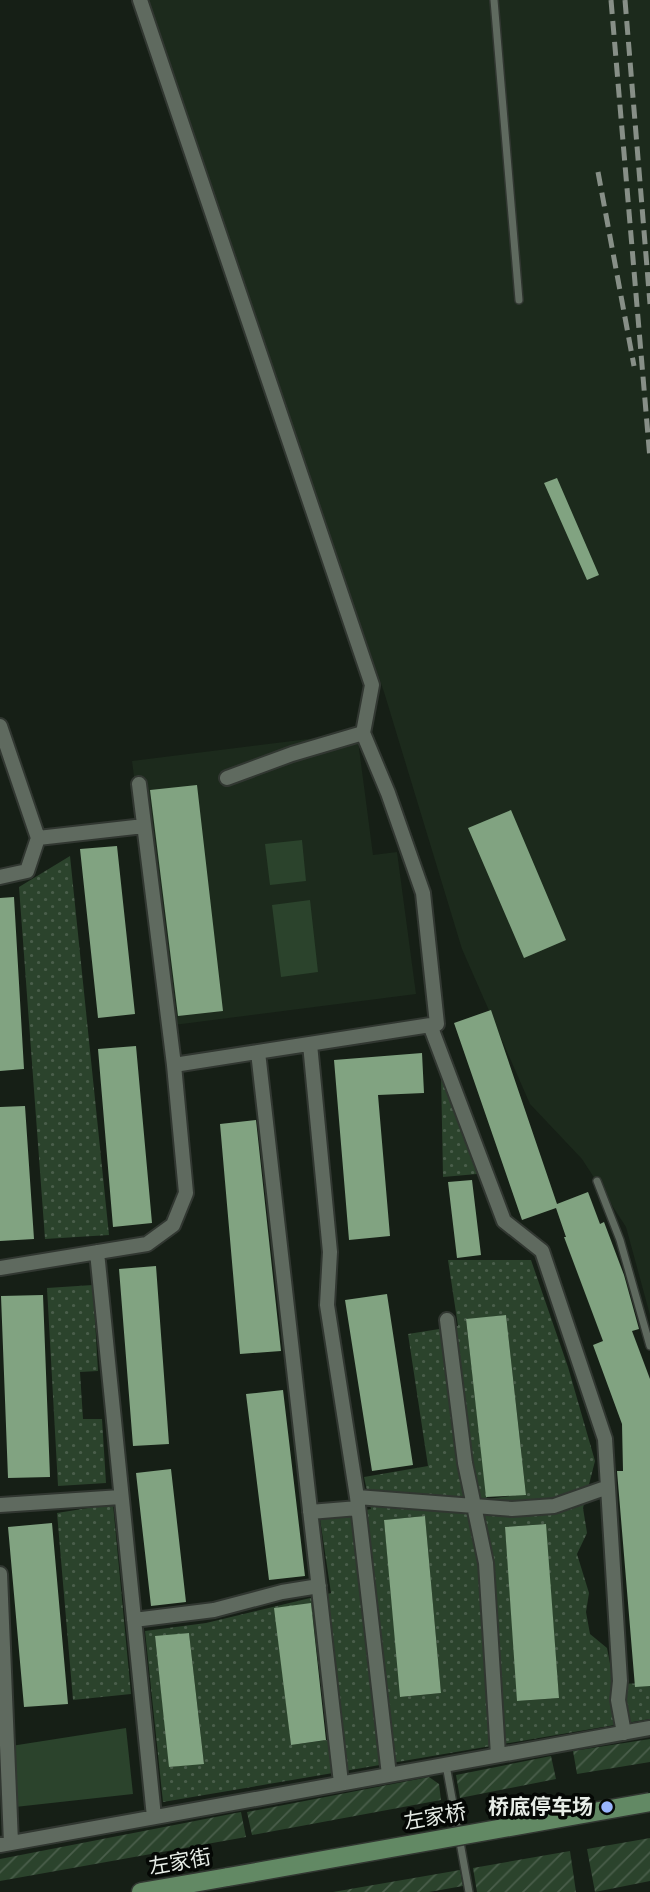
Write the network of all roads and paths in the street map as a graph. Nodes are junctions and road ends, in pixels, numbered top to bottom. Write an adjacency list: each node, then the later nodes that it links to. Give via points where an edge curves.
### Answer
1 (140, 0): 5 (street, via 372,685)
2 (494, 0): 3 (lane)
3 (519, 300)
4 (0, 726): 9 (street)
5 (363, 733): 6 (street); 11 (street, via 423,892 437,1024)
6 (228, 778)
7 (139, 784): 8 (street)
8 (144, 826): 9 (street); 14 (street)
9 (38, 838): 10 (street, via 27,871)
10 (0, 877)
11 (430, 1025): 12 (street); 20 (street, via 504,1221 542,1251 605,1439)
12 (310, 1044): 13 (street); 22 (street, via 330,1252 327,1305)
13 (258, 1052): 14 (street); 25 (street)
14 (174, 1065): 16 (street, via 186,1193 173,1225 147,1244)
15 (597, 1181): 19 (lane, via 620,1240)
16 (97, 1252): 17 (street); 21 (street)
17 (0, 1268)
18 (447, 1320): 24 (street)
19 (650, 1346)
20 (608, 1487): 24 (street, via 554,1506); 30 (street, via 618,1700)
21 (121, 1497): 23 (street); 28 (street)
22 (358, 1503): 24 (street); 25 (street); 33 (street)
23 (0, 1505)
24 (474, 1507): 31 (street, via 486,1563)
25 (310, 1512): 27 (street)
26 (0, 1574): 37 (street)
27 (319, 1586): 28 (street, via 214,1610); 34 (street)
28 (134, 1620): 36 (street)
29 (650, 1728): 30 (street)
30 (624, 1733): 31 (street)
31 (498, 1755): 32 (street)
32 (446, 1765): 33 (street); 40 (lane)
33 (389, 1775): 34 (street)
34 (341, 1783): 36 (street)
35 (650, 1802): 38 (main road, 左家桥, bridge)
36 (154, 1817): 37 (street)
37 (6, 1844)
38 (228, 1877): 39 (main road, 左家街)
39 (141, 1892)
40 (469, 1892)

